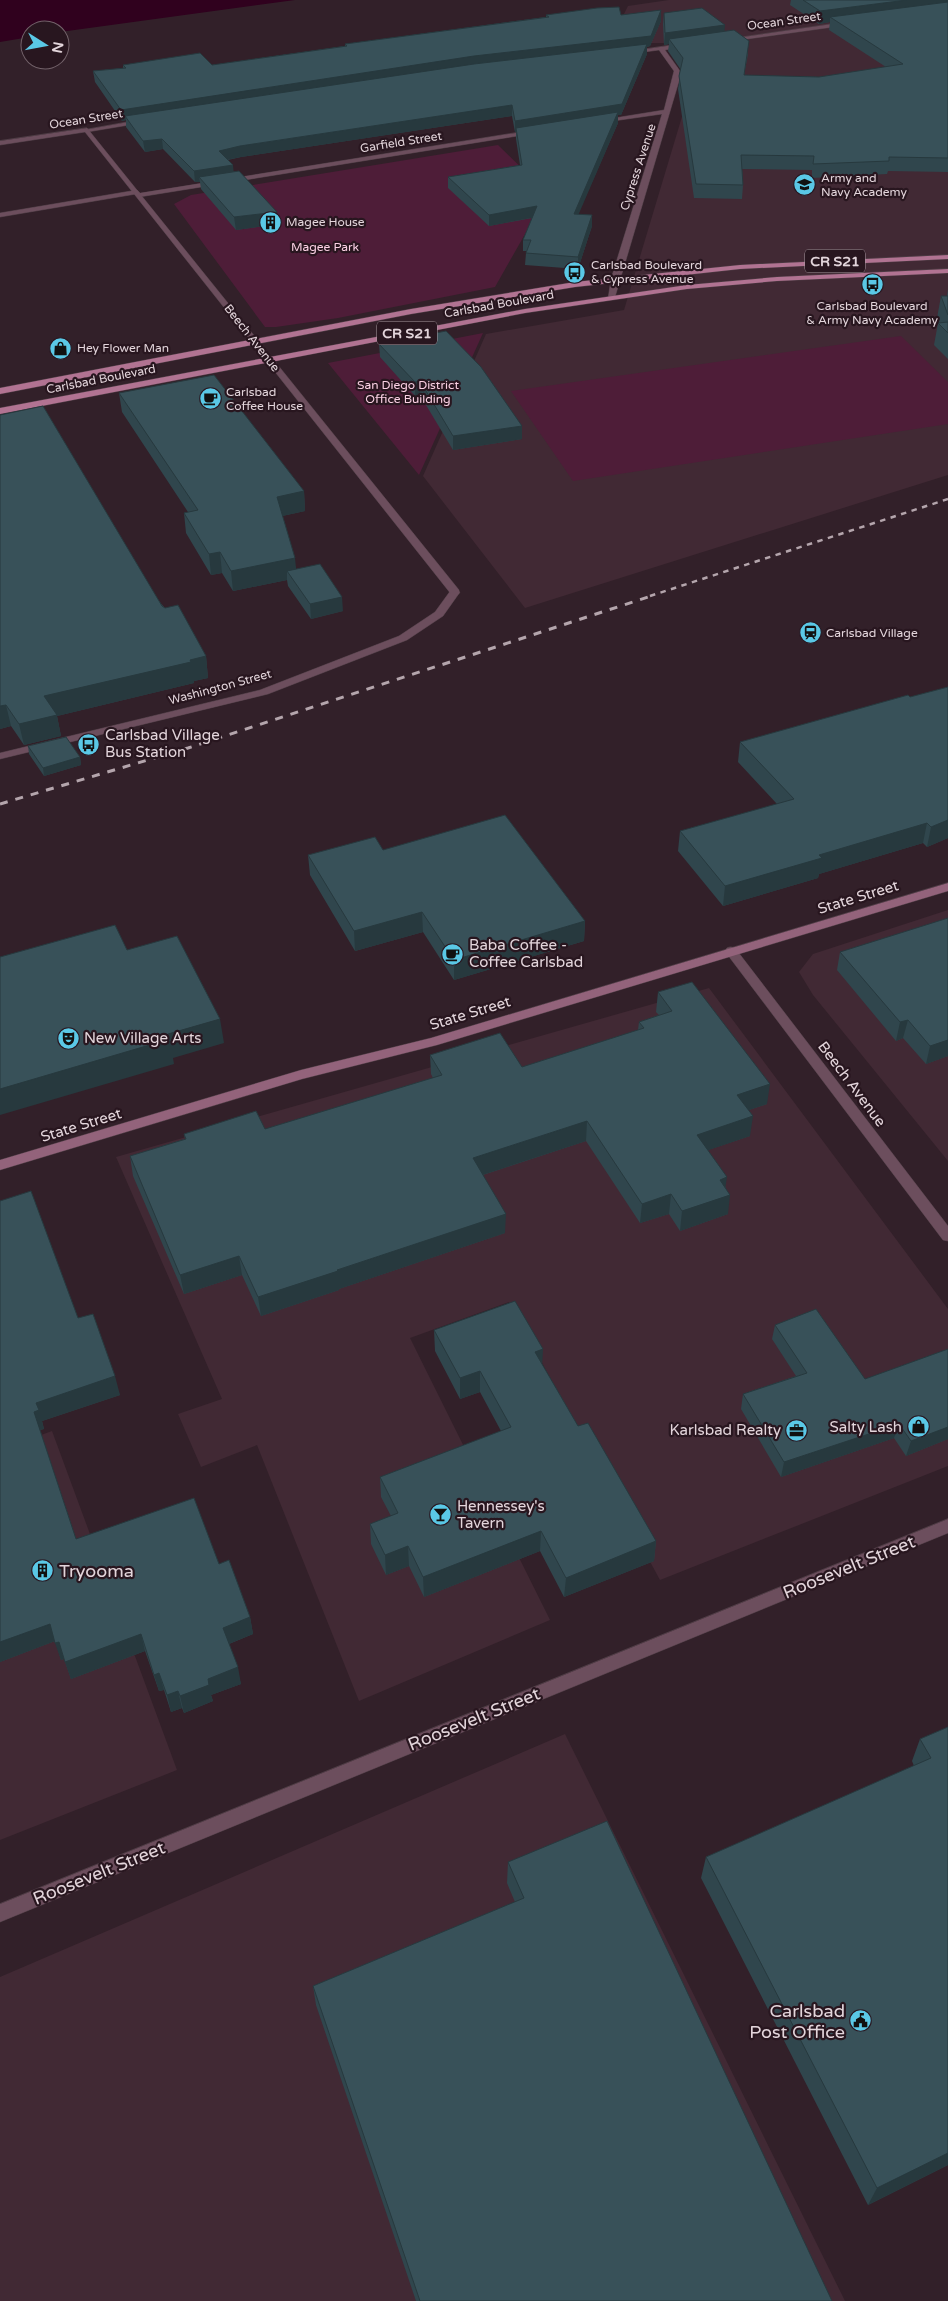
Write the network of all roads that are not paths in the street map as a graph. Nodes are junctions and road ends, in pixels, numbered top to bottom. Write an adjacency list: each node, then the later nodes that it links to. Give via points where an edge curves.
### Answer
1 (859, 22): 2 (street, Ocean Street)
2 (720, 41)
3 (690, 45): 4 (street)
4 (661, 49): 5 (street); 6 (street, Cypress Avenue, via 677,71)
5 (622, 52)
6 (668, 111): 8 (street); 16 (street, Cypress Avenue)
7 (155, 120): 9 (street, Ocean Street)
8 (587, 123)
9 (87, 130): 11 (street, Ocean Street); 12 (street, Beech Avenue)
10 (539, 131): 12 (street, Garfield Street)
11 (0, 144)
12 (138, 194): 13 (street, Garfield Street); 18 (street, Beech Avenue)
13 (0, 215)
14 (948, 257): 16 (main road, Carlsbad Boulevard / CR S21, via 816,262)
15 (948, 271): 17 (main road, Carlsbad Boulevard / CR S21, via 777,279)
16 (615, 279): 17 (street, Cypress Avenue); 18 (main road, Carlsbad Boulevard / CR S21, via 456,303)
17 (611, 297): 19 (main road, Carlsbad Boulevard / CR S21)
18 (256, 342): 19 (street, Beech Avenue); 20 (main road, Carlsbad Boulevard / CR S21)
19 (269, 359): 21 (main road, Carlsbad Boulevard / CR S21); 22 (street, Beech Avenue)
20 (0, 391)
21 (0, 411)
22 (455, 592): 23 (street, Washington Street, via 439,614 402,638 264,692)
23 (0, 756)
24 (948, 887): 25 (main road, State Street)
25 (731, 951): 26 (main road, State Street, via 432,1042 301,1075); 27 (street, Beech Avenue)
26 (0, 1166)
27 (948, 1236)
28 (948, 1526): 29 (street, Roosevelt Street)
29 (0, 1913)

